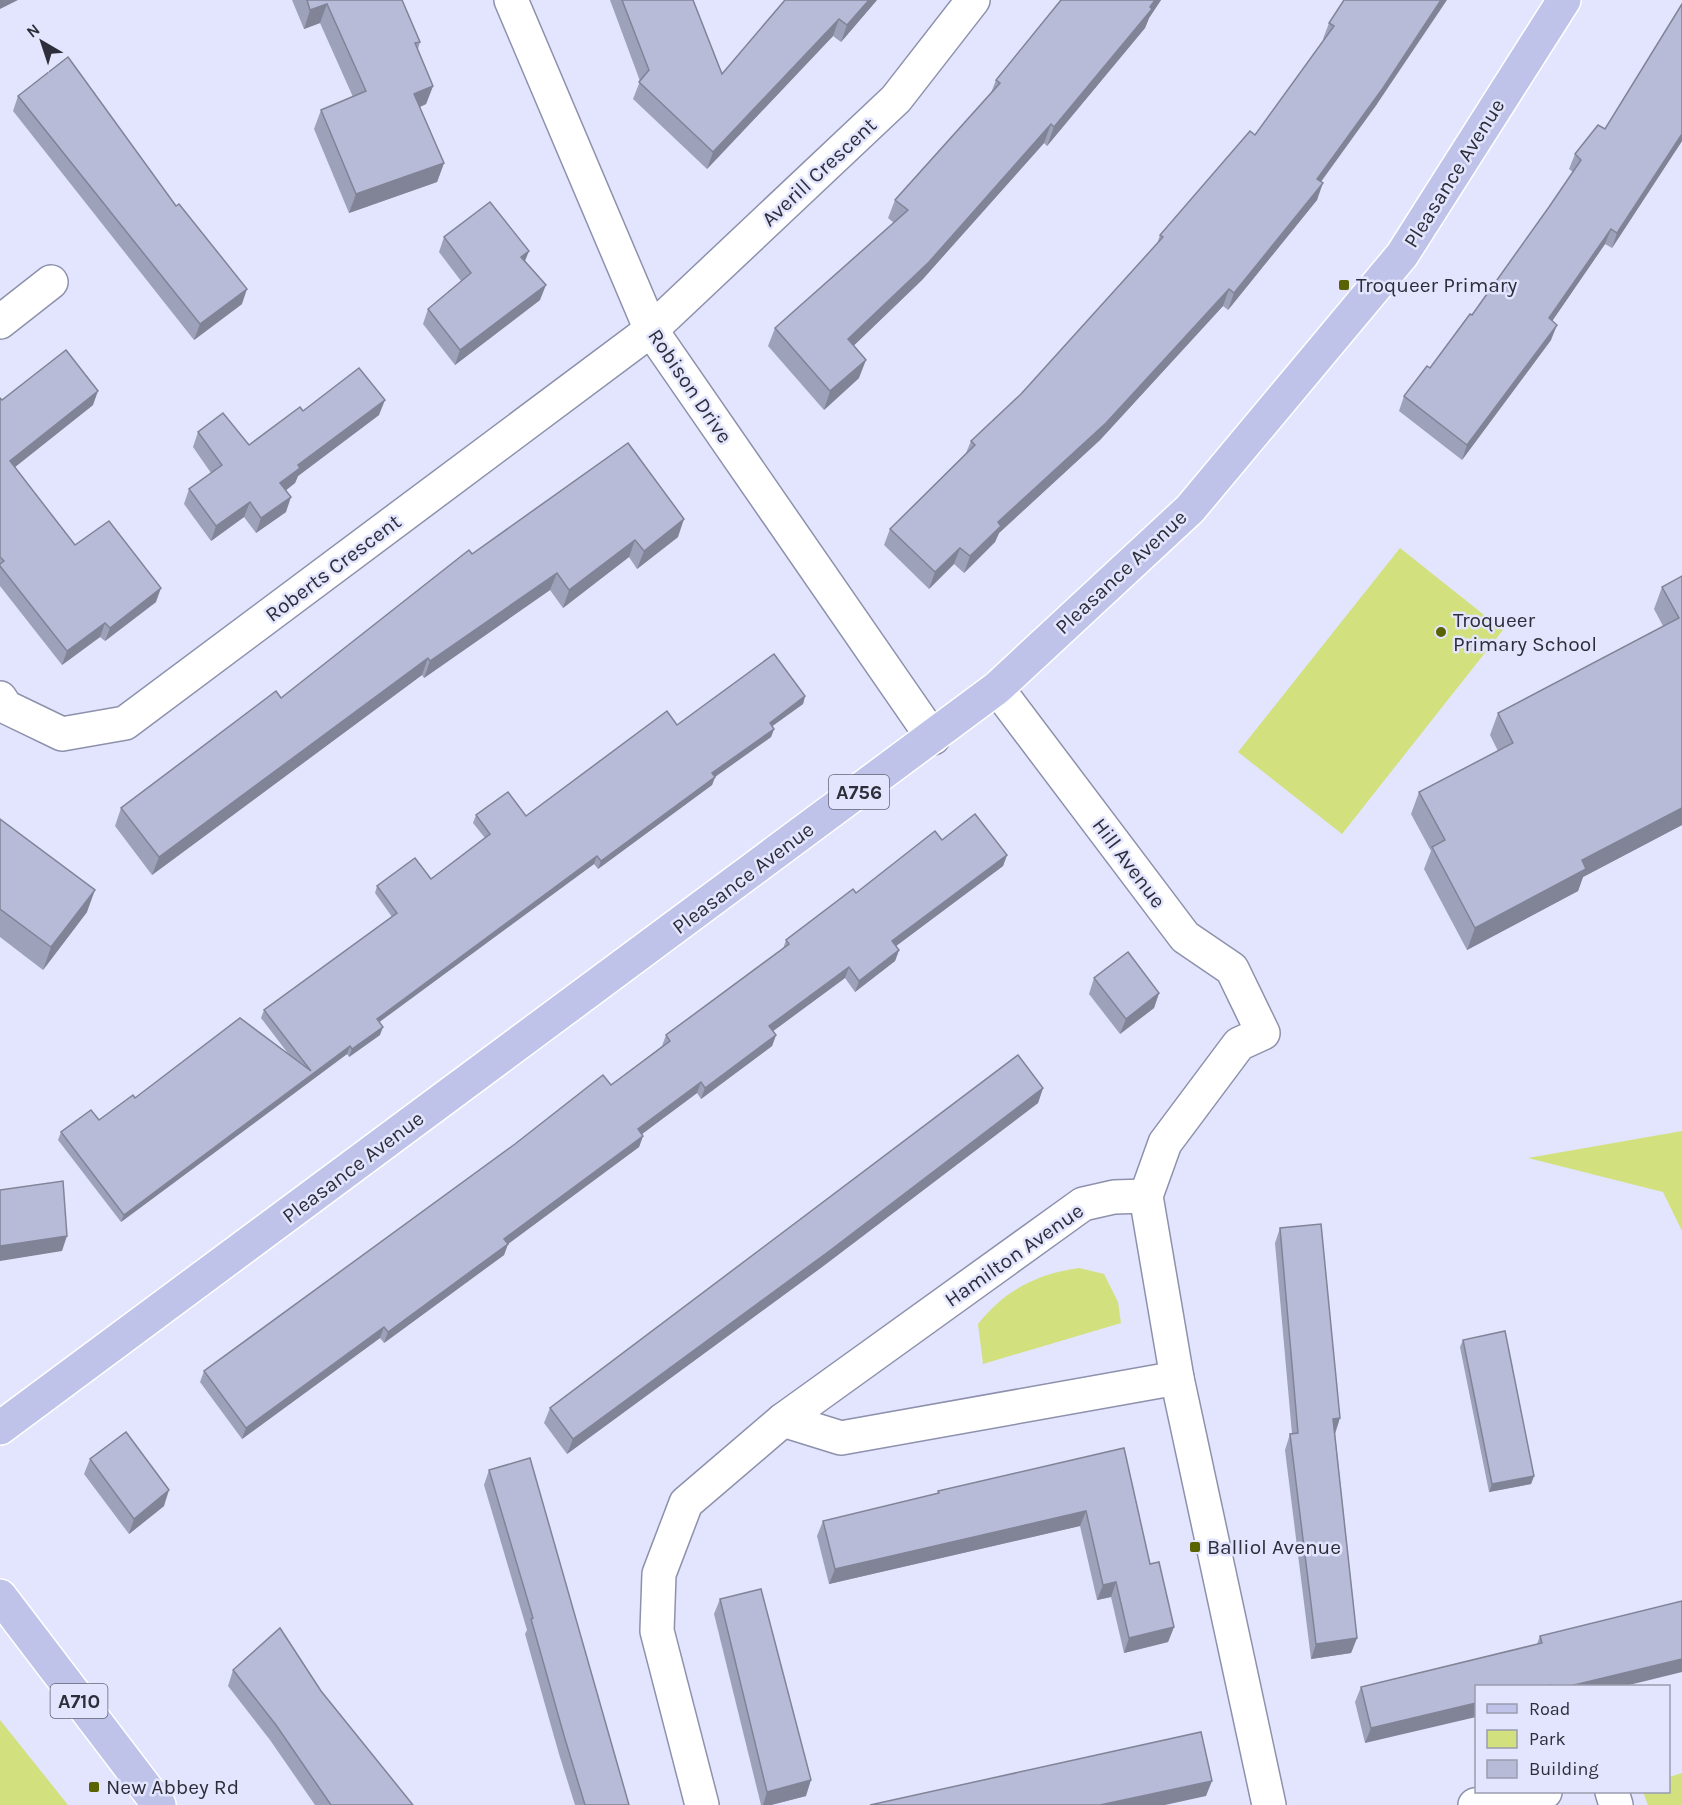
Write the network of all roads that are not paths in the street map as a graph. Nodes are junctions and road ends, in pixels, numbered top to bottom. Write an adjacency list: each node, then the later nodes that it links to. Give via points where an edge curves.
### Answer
1 (511, 0): 6 (street, Robison Drive)
2 (973, 0): 6 (street, Averill Crescent, via 896,99)
3 (1564, 0): 7 (main road, Pleasance Avenue / A756, via 1402,255 1190,509)
4 (51, 282): 5 (street)
5 (0, 322)
6 (651, 330): 8 (street, Roberts Crescent, via 125,723 62,734 6,707); 9 (street, Robison Drive)
7 (997, 688): 9 (main road, Pleasance Avenue / A756); 10 (street, Hill Avenue, via 1185,937 1232,969 1263,1033 1239,1044 1165,1143)
8 (0, 698)
9 (933, 738): 13 (main road, Pleasance Avenue / A756)
10 (1146, 1196): 11 (street); 12 (street, Hamilton Avenue, via 1114,1197 1083,1204)
11 (1177, 1378): 12 (street, via 840,1438); 18 (street)
12 (783, 1420): 17 (street, Hamilton Avenue, via 686,1503 659,1574 657,1631)
13 (0, 1428)
14 (0, 1596): 16 (main road, A710)
15 (1535, 1793): 19 (street)
16 (159, 1805)
17 (702, 1805)
18 (1269, 1805)
19 (1475, 1805)

